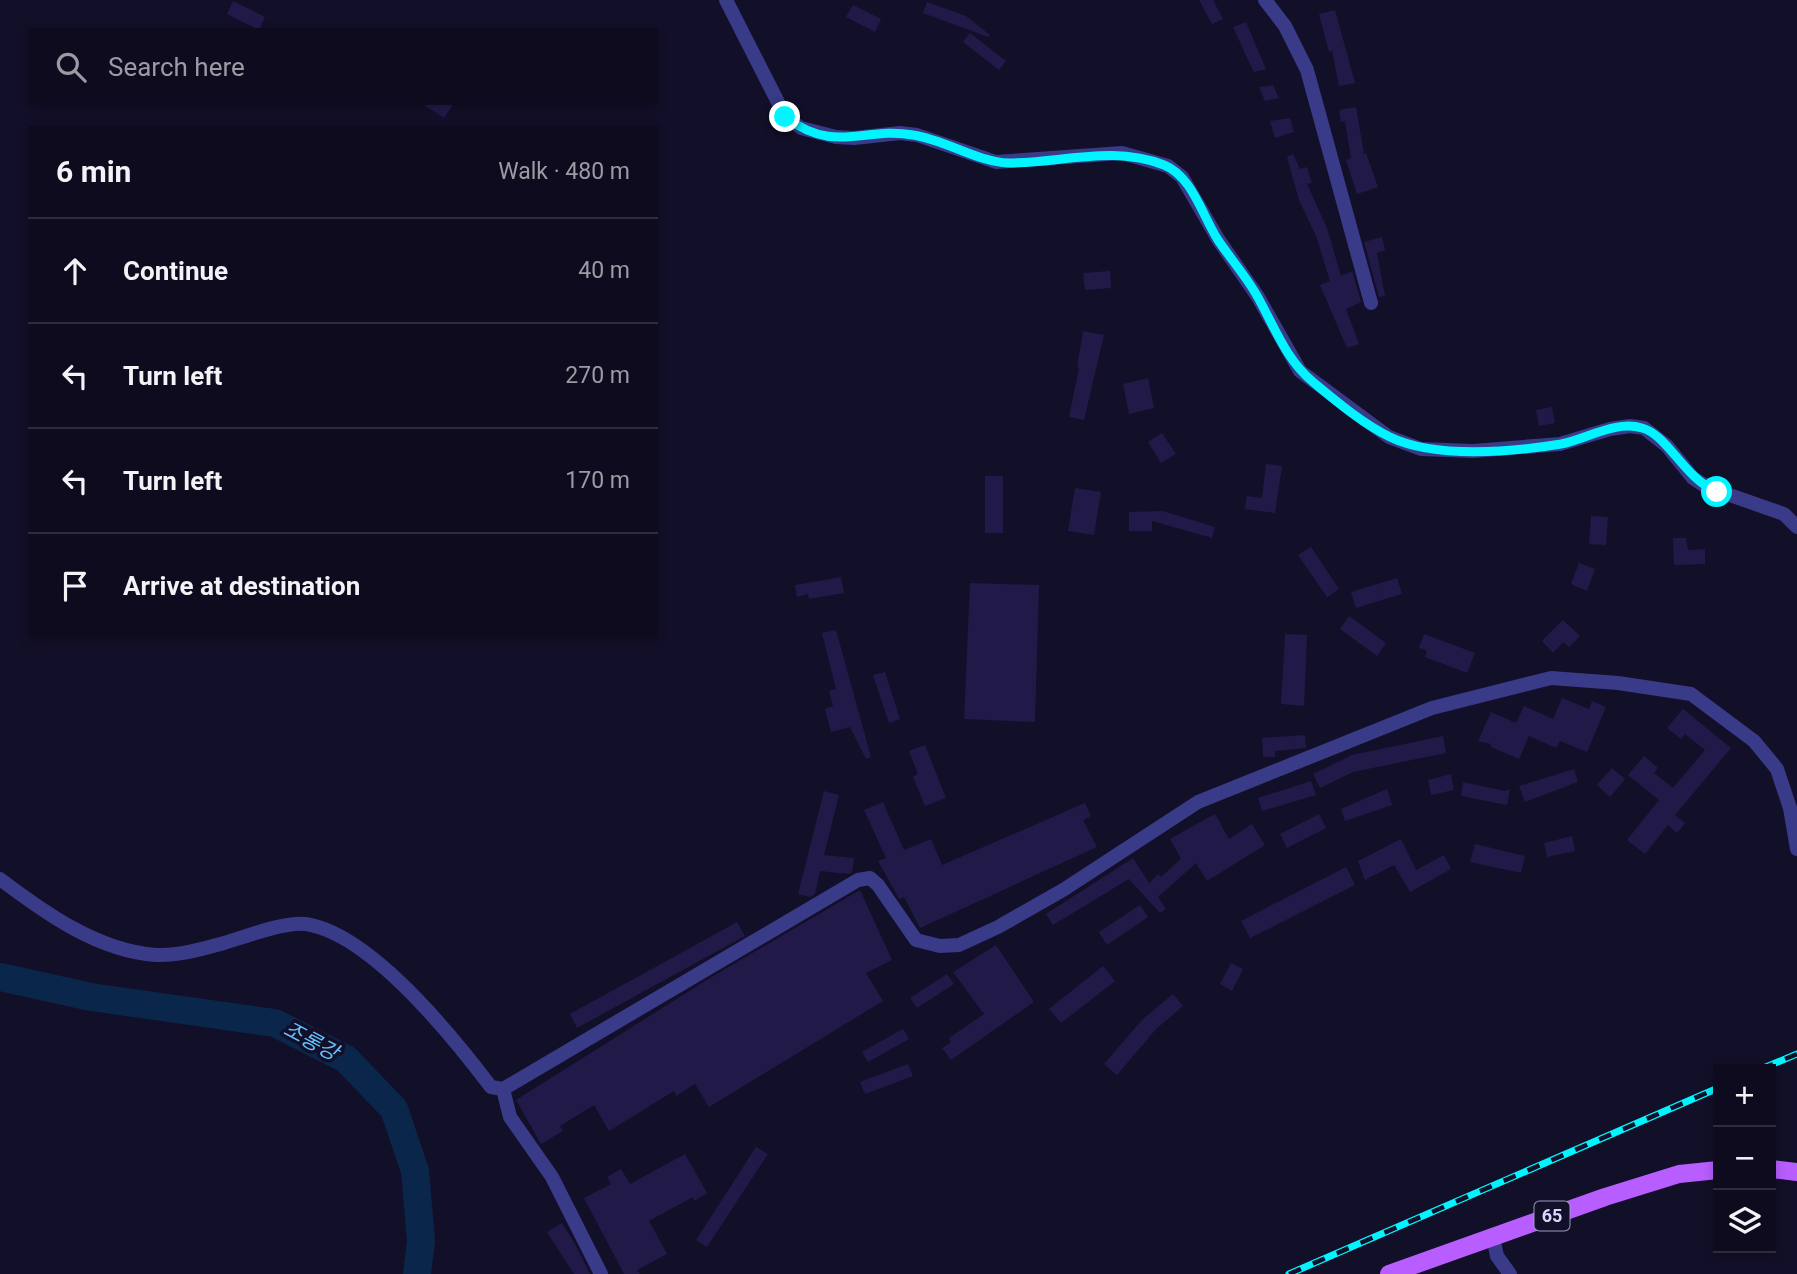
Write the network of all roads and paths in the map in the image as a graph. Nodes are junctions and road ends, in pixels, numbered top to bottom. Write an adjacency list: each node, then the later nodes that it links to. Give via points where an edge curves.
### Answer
1 (726, 0): 4 (street, via 785,117 801,128 854,138 917,135 996,162 1122,153 1179,173 1300,371 1389,437 1421,449 1474,451 1560,444 1610,429 1644,428 1667,446 1693,478 1784,514)
2 (1265, 0): 3 (street, via 1285,26 1307,70)
3 (1371, 303)
4 (1797, 527)
5 (1797, 849): 7 (street, via 1777,769 1754,741 1691,694 1551,678 1432,708 1198,802 1063,890 959,945 916,940 878,885 870,878 858,880)
6 (0, 879): 7 (street, via 70,929 155,955 190,952 289,925 306,924 336,935 378,962 413,995 491,1087)
7 (503, 1089): 12 (street, via 509,1117 552,1177)
8 (1776, 1170): 10 (main road)
9 (1713, 1171): 11 (main road, 65, via 1659,1180)
10 (1797, 1172)
11 (1493, 1237): 13 (main road, 65); 14 (street, via 1497,1256)
12 (601, 1274)
13 (1389, 1274)
14 (1510, 1274)

